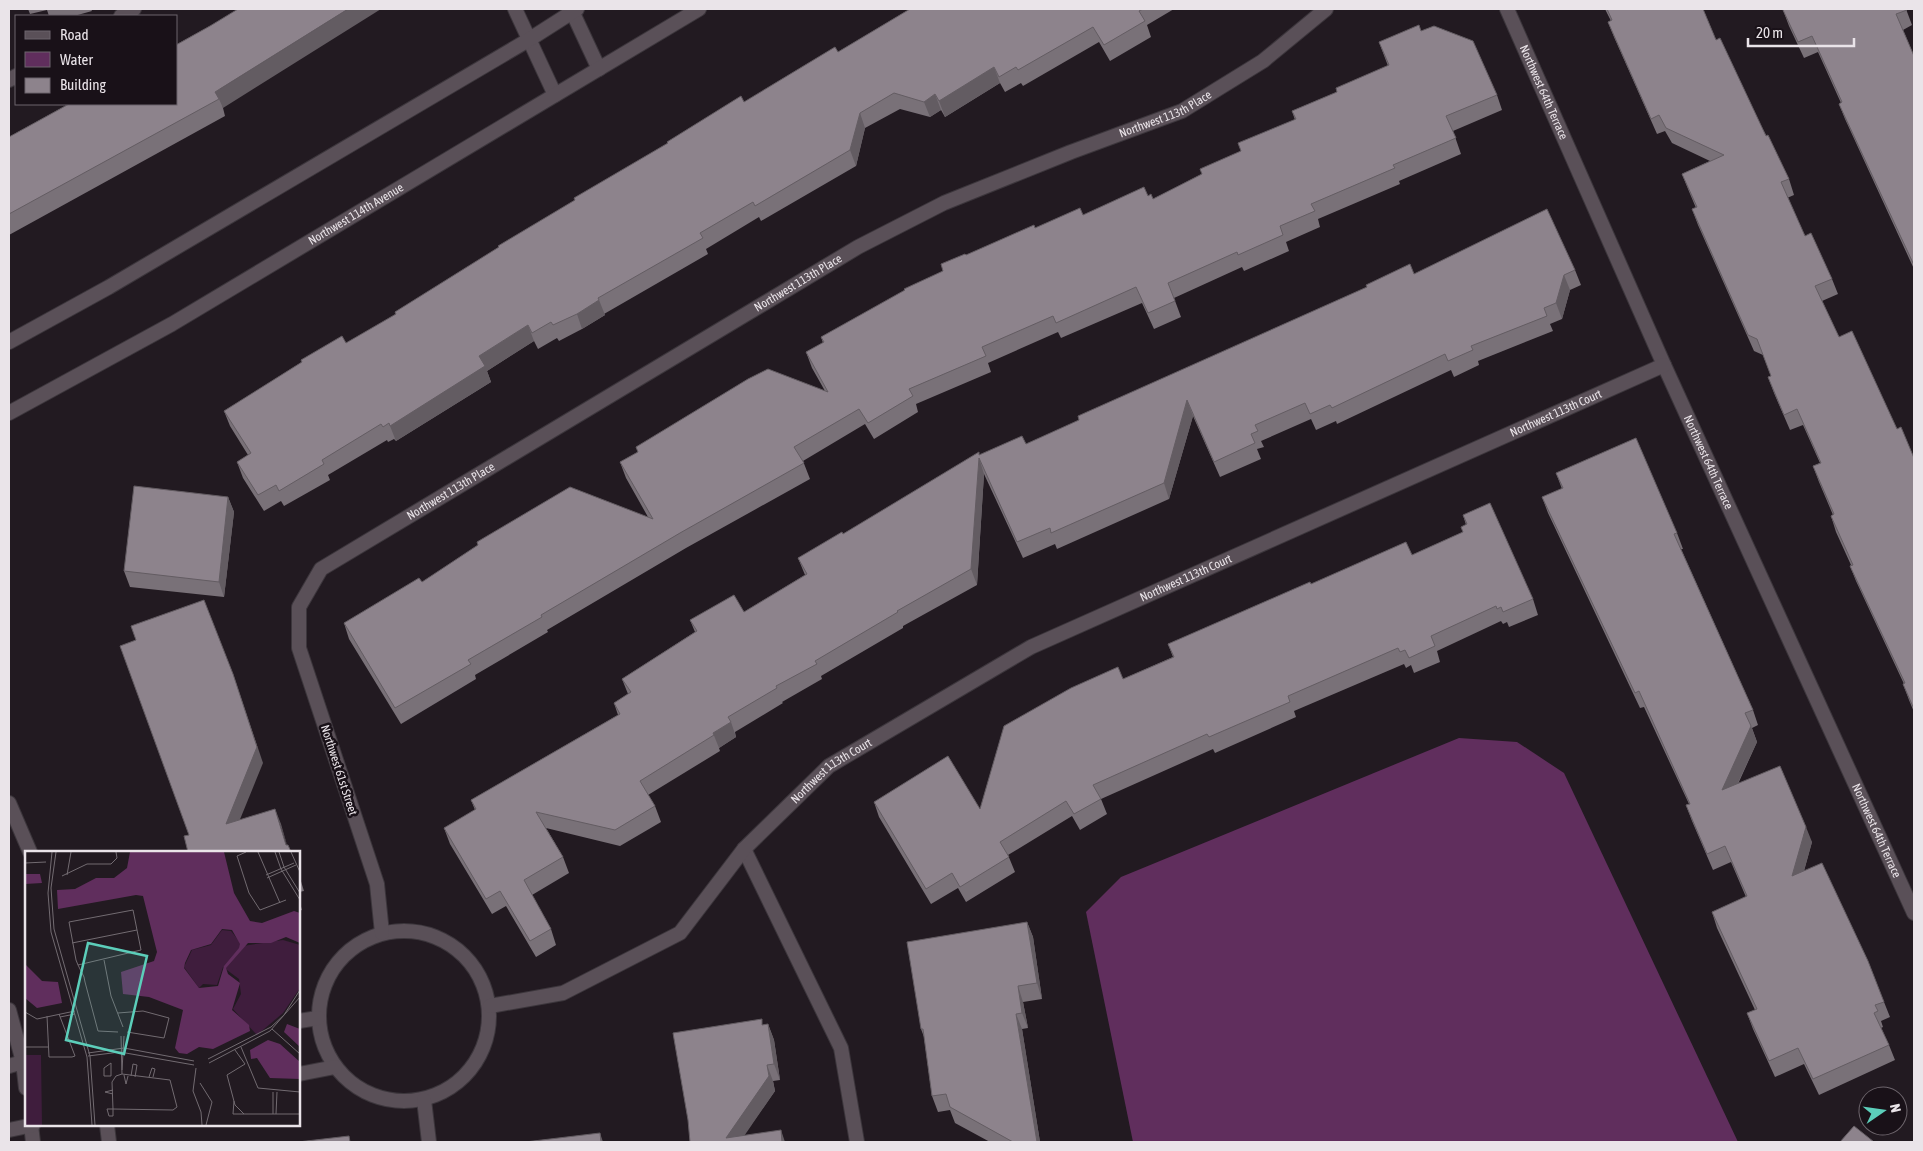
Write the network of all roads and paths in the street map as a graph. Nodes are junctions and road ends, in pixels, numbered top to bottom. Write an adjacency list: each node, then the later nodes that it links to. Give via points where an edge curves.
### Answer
1 (134, 9): 7 (street)
2 (515, 9): 8 (street)
3 (699, 9): 9 (street, Northwest 114th Avenue)
4 (1326, 9): 14 (street, Northwest 113th Place, via 1263,61 1182,111 944,203 858,246 321,569)
5 (1507, 9): 12 (street, Northwest 64th Terrace)
6 (574, 10): 8 (street); 9 (street)
7 (123, 15)
8 (530, 39): 10 (street); 11 (street, via 109,287)
9 (599, 69): 10 (street, Northwest 114th Avenue)
10 (555, 95): 13 (street, Northwest 114th Avenue, via 172,324)
11 (9, 342)
12 (1664, 365): 16 (street, Northwest 113th Court, via 1031,647 829,766); 18 (street, Northwest 64th Terrace)
13 (9, 413)
14 (299, 607): 19 (street, Northwest 61st Street, via 299,648 377,884)
15 (9, 803): 17 (street)
16 (744, 849): 20 (street, Northwest 113th Court, via 680,933 563,993); 37 (street, via 841,1048)
17 (30, 851)
18 (1914, 913)
19 (382, 933): 20 (street, via 411,930 440,937 464,954 481,978); 22 (street, via 356,945 336,965 323,990)
20 (490, 1006): 29 (street, via 489,1031 481,1055 467,1076 447,1091)
21 (9, 1010): 24 (street)
22 (318, 1018): 23 (street); 26 (street, via 323,1044)
23 (300, 1021)
24 (24, 1062): 25 (street); 28 (street)
25 (9, 1066)
26 (335, 1067): 27 (street); 29 (street, via 374,1097 399,1102)
27 (300, 1074)
28 (25, 1075)
29 (424, 1100): 36 (street)
30 (27, 1126): 33 (street)
31 (32, 1126): 34 (street)
32 (107, 1126): 35 (street)
33 (9, 1130)
34 (33, 1142)
35 (109, 1142)
36 (430, 1142)
37 (856, 1142)

